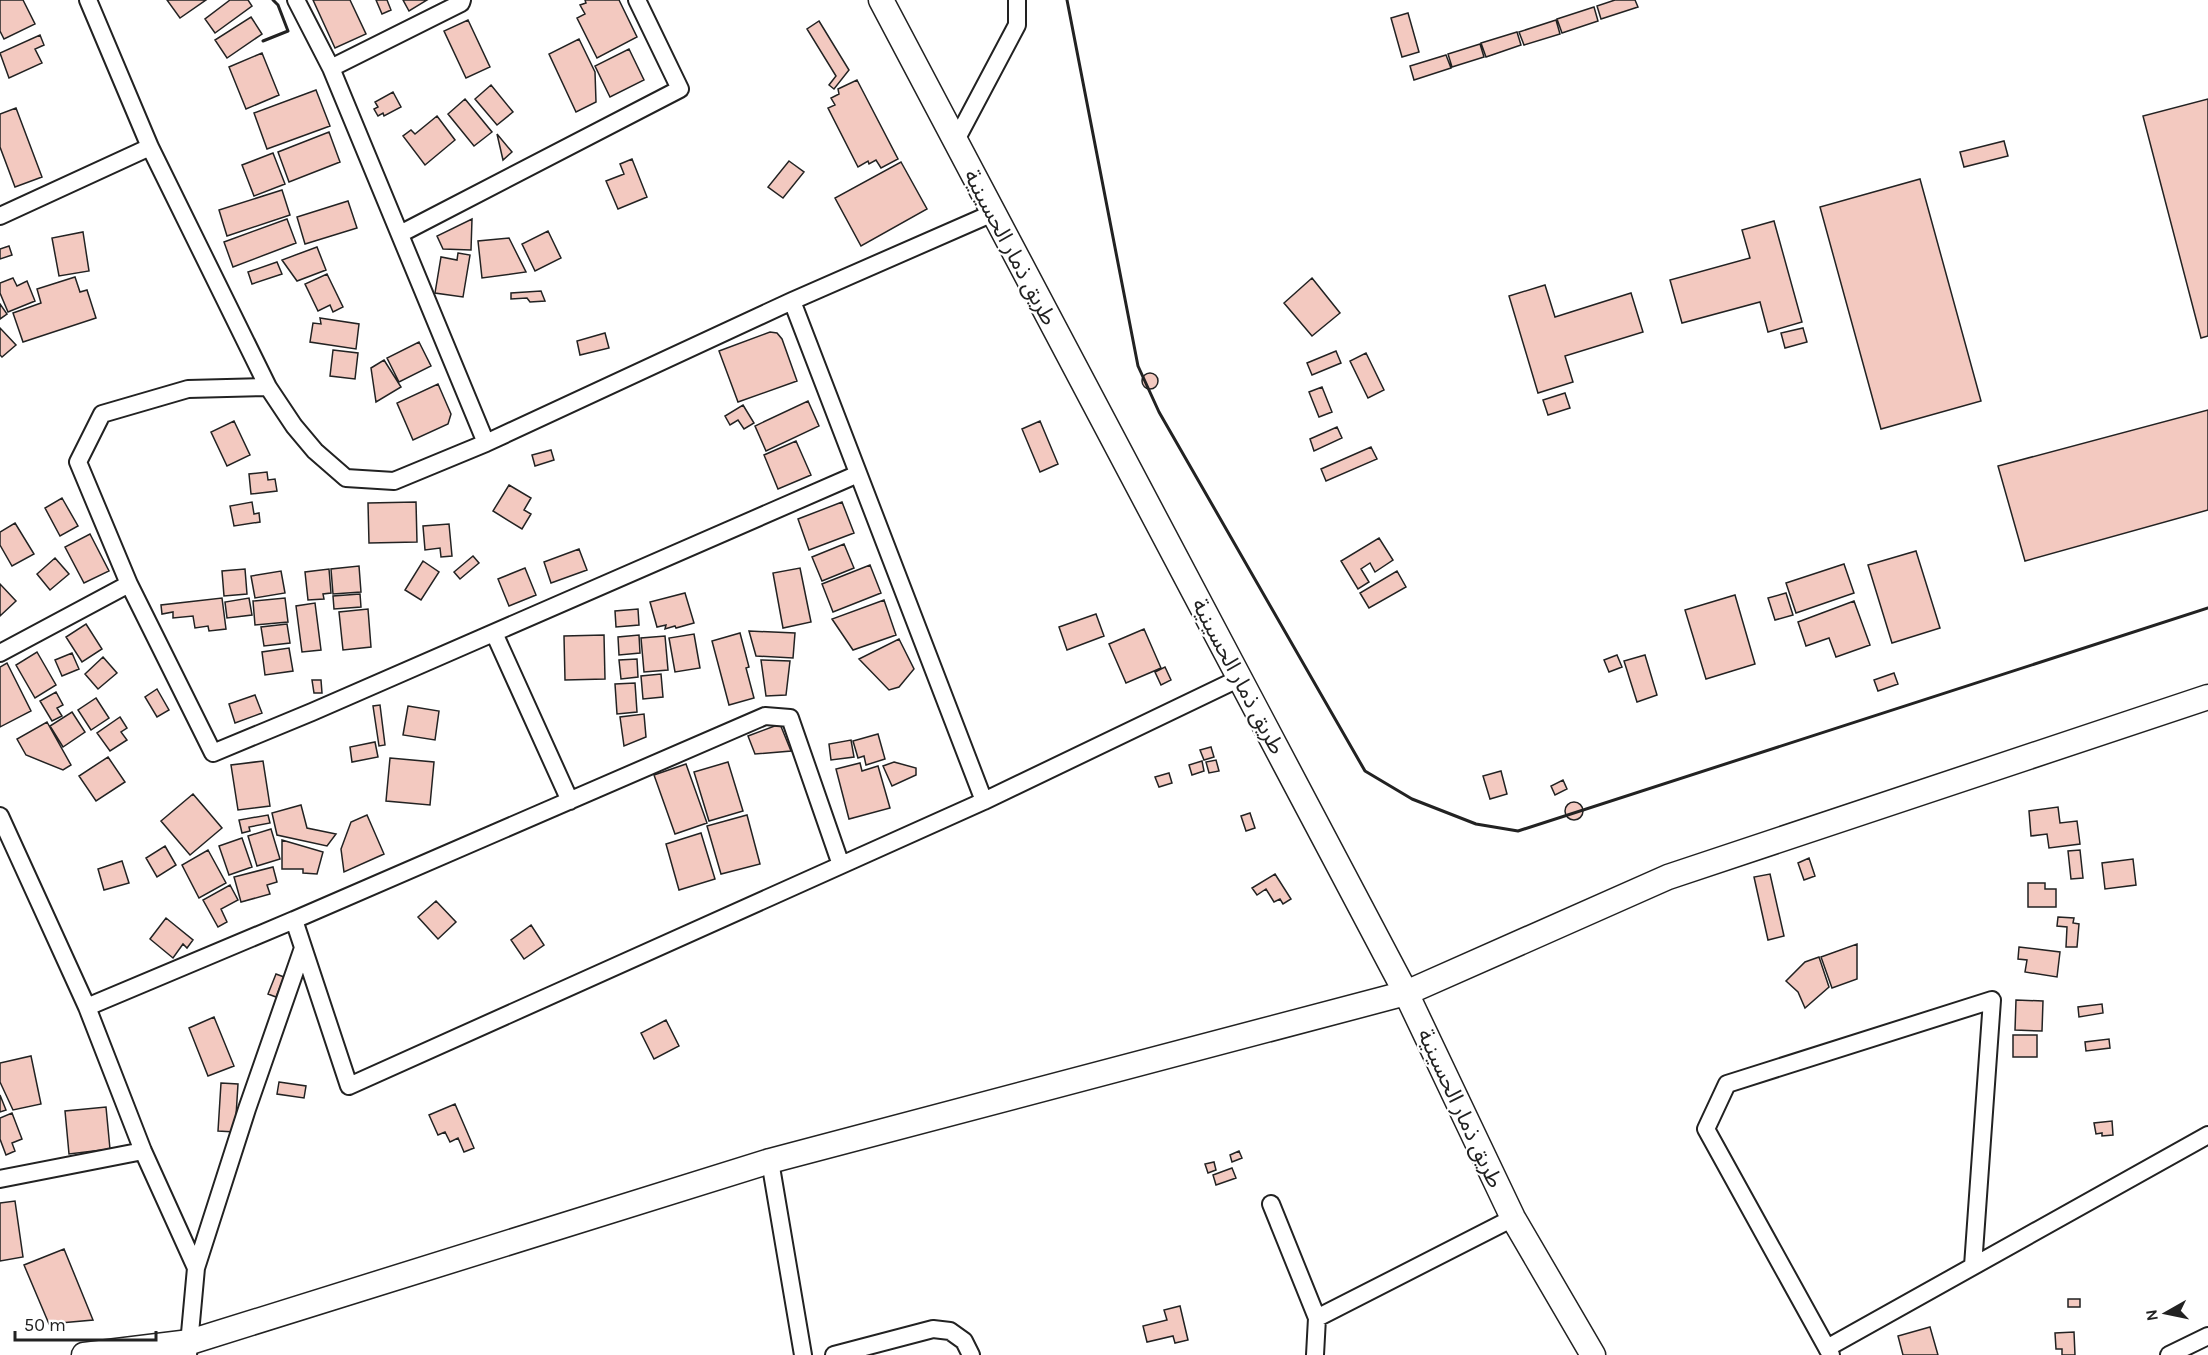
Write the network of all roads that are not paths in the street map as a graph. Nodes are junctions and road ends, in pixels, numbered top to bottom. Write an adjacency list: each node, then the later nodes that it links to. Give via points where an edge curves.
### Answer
1 (88, 0): 9 (street)
2 (296, 0): 7 (street)
3 (462, 0): 7 (street)
4 (637, 0): 12 (street, via 680,89)
5 (881, 0): 8 (street, طريق ذمار الحسينية)
6 (1017, 0): 8 (street, via 1017,24)
7 (331, 68): 12 (street)
8 (955, 142): 10 (street, طريق ذمار الحسينية)
9 (150, 147): 11 (street); 14 (street)
10 (993, 213): 13 (street); 20 (street, طريق ذمار الحسينية)
11 (0, 214)
12 (400, 234): 15 (street)
13 (792, 301): 15 (street); 16 (street)
14 (268, 387): 15 (street, via 294,426 346,478 394,481); 17 (street, via 188,389 102,414 78,462)
15 (486, 443)
16 (858, 474): 18 (street); 23 (street)
17 (129, 584): 18 (street, via 213,753); 19 (street)
18 (494, 633): 22 (street)
19 (0, 653)
20 (1240, 678): 23 (street); 28 (street, طريق ذمار الحسينية)
21 (2208, 697): 28 (street, via 1668,877)
22 (570, 801): 25 (street, via 765,716 790,718); 26 (street)
23 (984, 801): 25 (street)
24 (0, 816): 29 (street)
25 (841, 865): 27 (street, via 349,1086)
26 (294, 920): 27 (street); 29 (street)
27 (303, 948): 37 (street)
28 (1406, 993): 32 (street); 35 (street, طريق ذمار الحسينية)
29 (87, 1008): 31 (street)
30 (2208, 1135): 36 (street)
31 (143, 1151): 33 (street); 37 (street)
32 (770, 1161): 40 (street); 44 (street)
33 (0, 1179)
34 (1270, 1204): 38 (street)
35 (1513, 1218): 38 (street); 47 (street, طريق ذمار الحسينية)
36 (1973, 1266): 41 (street); 41 (street, via 1992,1000 1727,1084 1706,1129)
37 (196, 1268): 40 (street)
38 (1317, 1318): 42 (street)
39 (2208, 1336): 48 (street)
40 (189, 1349): 43 (street)
41 (1829, 1352)
42 (1318, 1353)
43 (84, 1355)
44 (802, 1355)
45 (834, 1355): 46 (street, via 941,1329 964,1341)
46 (971, 1355)
47 (1593, 1355)
48 (2169, 1355)

